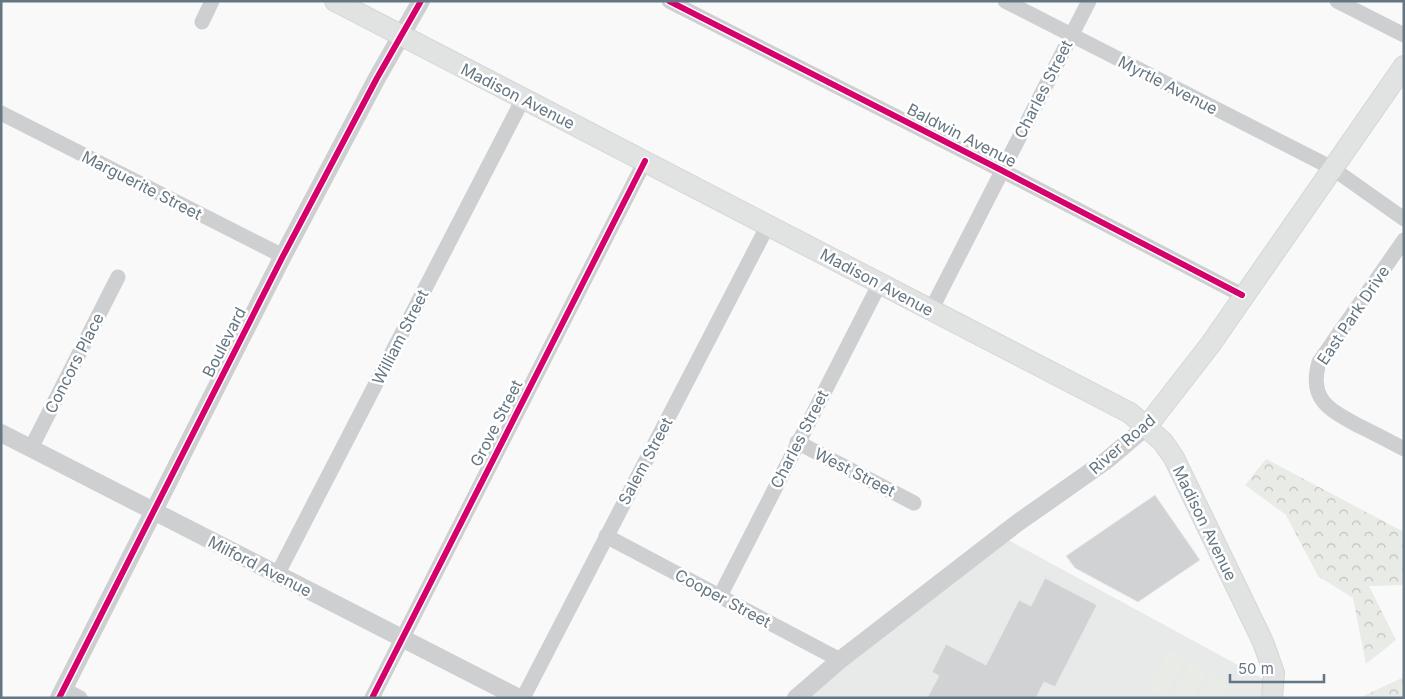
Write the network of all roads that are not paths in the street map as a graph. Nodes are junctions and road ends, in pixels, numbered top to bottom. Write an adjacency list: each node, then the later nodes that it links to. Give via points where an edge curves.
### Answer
1 (212, 1): 8 (street)
2 (335, 1): 9 (main road, Madison Avenue)
3 (421, 1): 9 (street, Boulevard)
4 (669, 1): 17 (street, Baldwin Avenue)
5 (1005, 1): 11 (street, Myrtle Avenue)
6 (1088, 1): 11 (street, Charles Street)
7 (1337, 1): 10 (street)
8 (202, 22)
9 (401, 35): 13 (main road, Madison Avenue); 21 (street, Boulevard)
10 (1404, 35)
11 (1071, 36): 16 (street, Myrtle Avenue); 17 (street, Charles Street)
12 (1404, 66): 16 (main road, River Road)
13 (523, 99): 15 (main road, Madison Avenue); 34 (street, William Street)
14 (1, 113): 21 (street, Marguerite Street)
15 (645, 161): 19 (main road, Madison Avenue); 36 (street, Grove Street)
16 (1332, 168): 18 (street, Myrtle Avenue); 24 (main road, River Road)
17 (1001, 170): 24 (street, Baldwin Avenue); 25 (street, Charles Street)
18 (1404, 219)
19 (768, 225): 23 (main road, Madison Avenue); 33 (street, Salem Street)
20 (1404, 240): 30 (street, East Park Drive, via 1319,362 1316,378 1319,394 1332,411)
21 (283, 256): 32 (street, Boulevard)
22 (118, 277): 29 (street, Concors Place)
23 (880, 283): 25 (main road, Madison Avenue); 28 (street, Charles Street)
24 (1242, 295): 26 (main road, River Road, via 1206,351)
25 (930, 310): 26 (main road, Madison Avenue, via 1111,402)
26 (1147, 426): 37 (street, River Road, via 1107,460 1016,524); 43 (main road, Madison Avenue, via 1174,458 1263,642 1274,673)
27 (1, 433): 29 (street, Milford Avenue)
28 (796, 442): 31 (street, West Street); 35 (street, Charles Street)
29 (31, 448): 32 (street, Milford Avenue)
30 (1404, 449)
31 (914, 502)
32 (154, 511): 34 (street, Milford Avenue); 38 (street, Boulevard)
33 (606, 536): 35 (street, Cooper Street); 41 (street, Salem Street)
34 (277, 575): 36 (street, Milford Avenue)
35 (720, 596): 37 (street, Cooper Street)
36 (402, 638): 40 (street, Grove Street); 41 (street, Milford Avenue)
37 (840, 660): 42 (street, River Road)
38 (61, 693): 39 (street)
39 (80, 698)
40 (372, 698)
41 (521, 698)
42 (796, 698)
43 (1272, 698)

